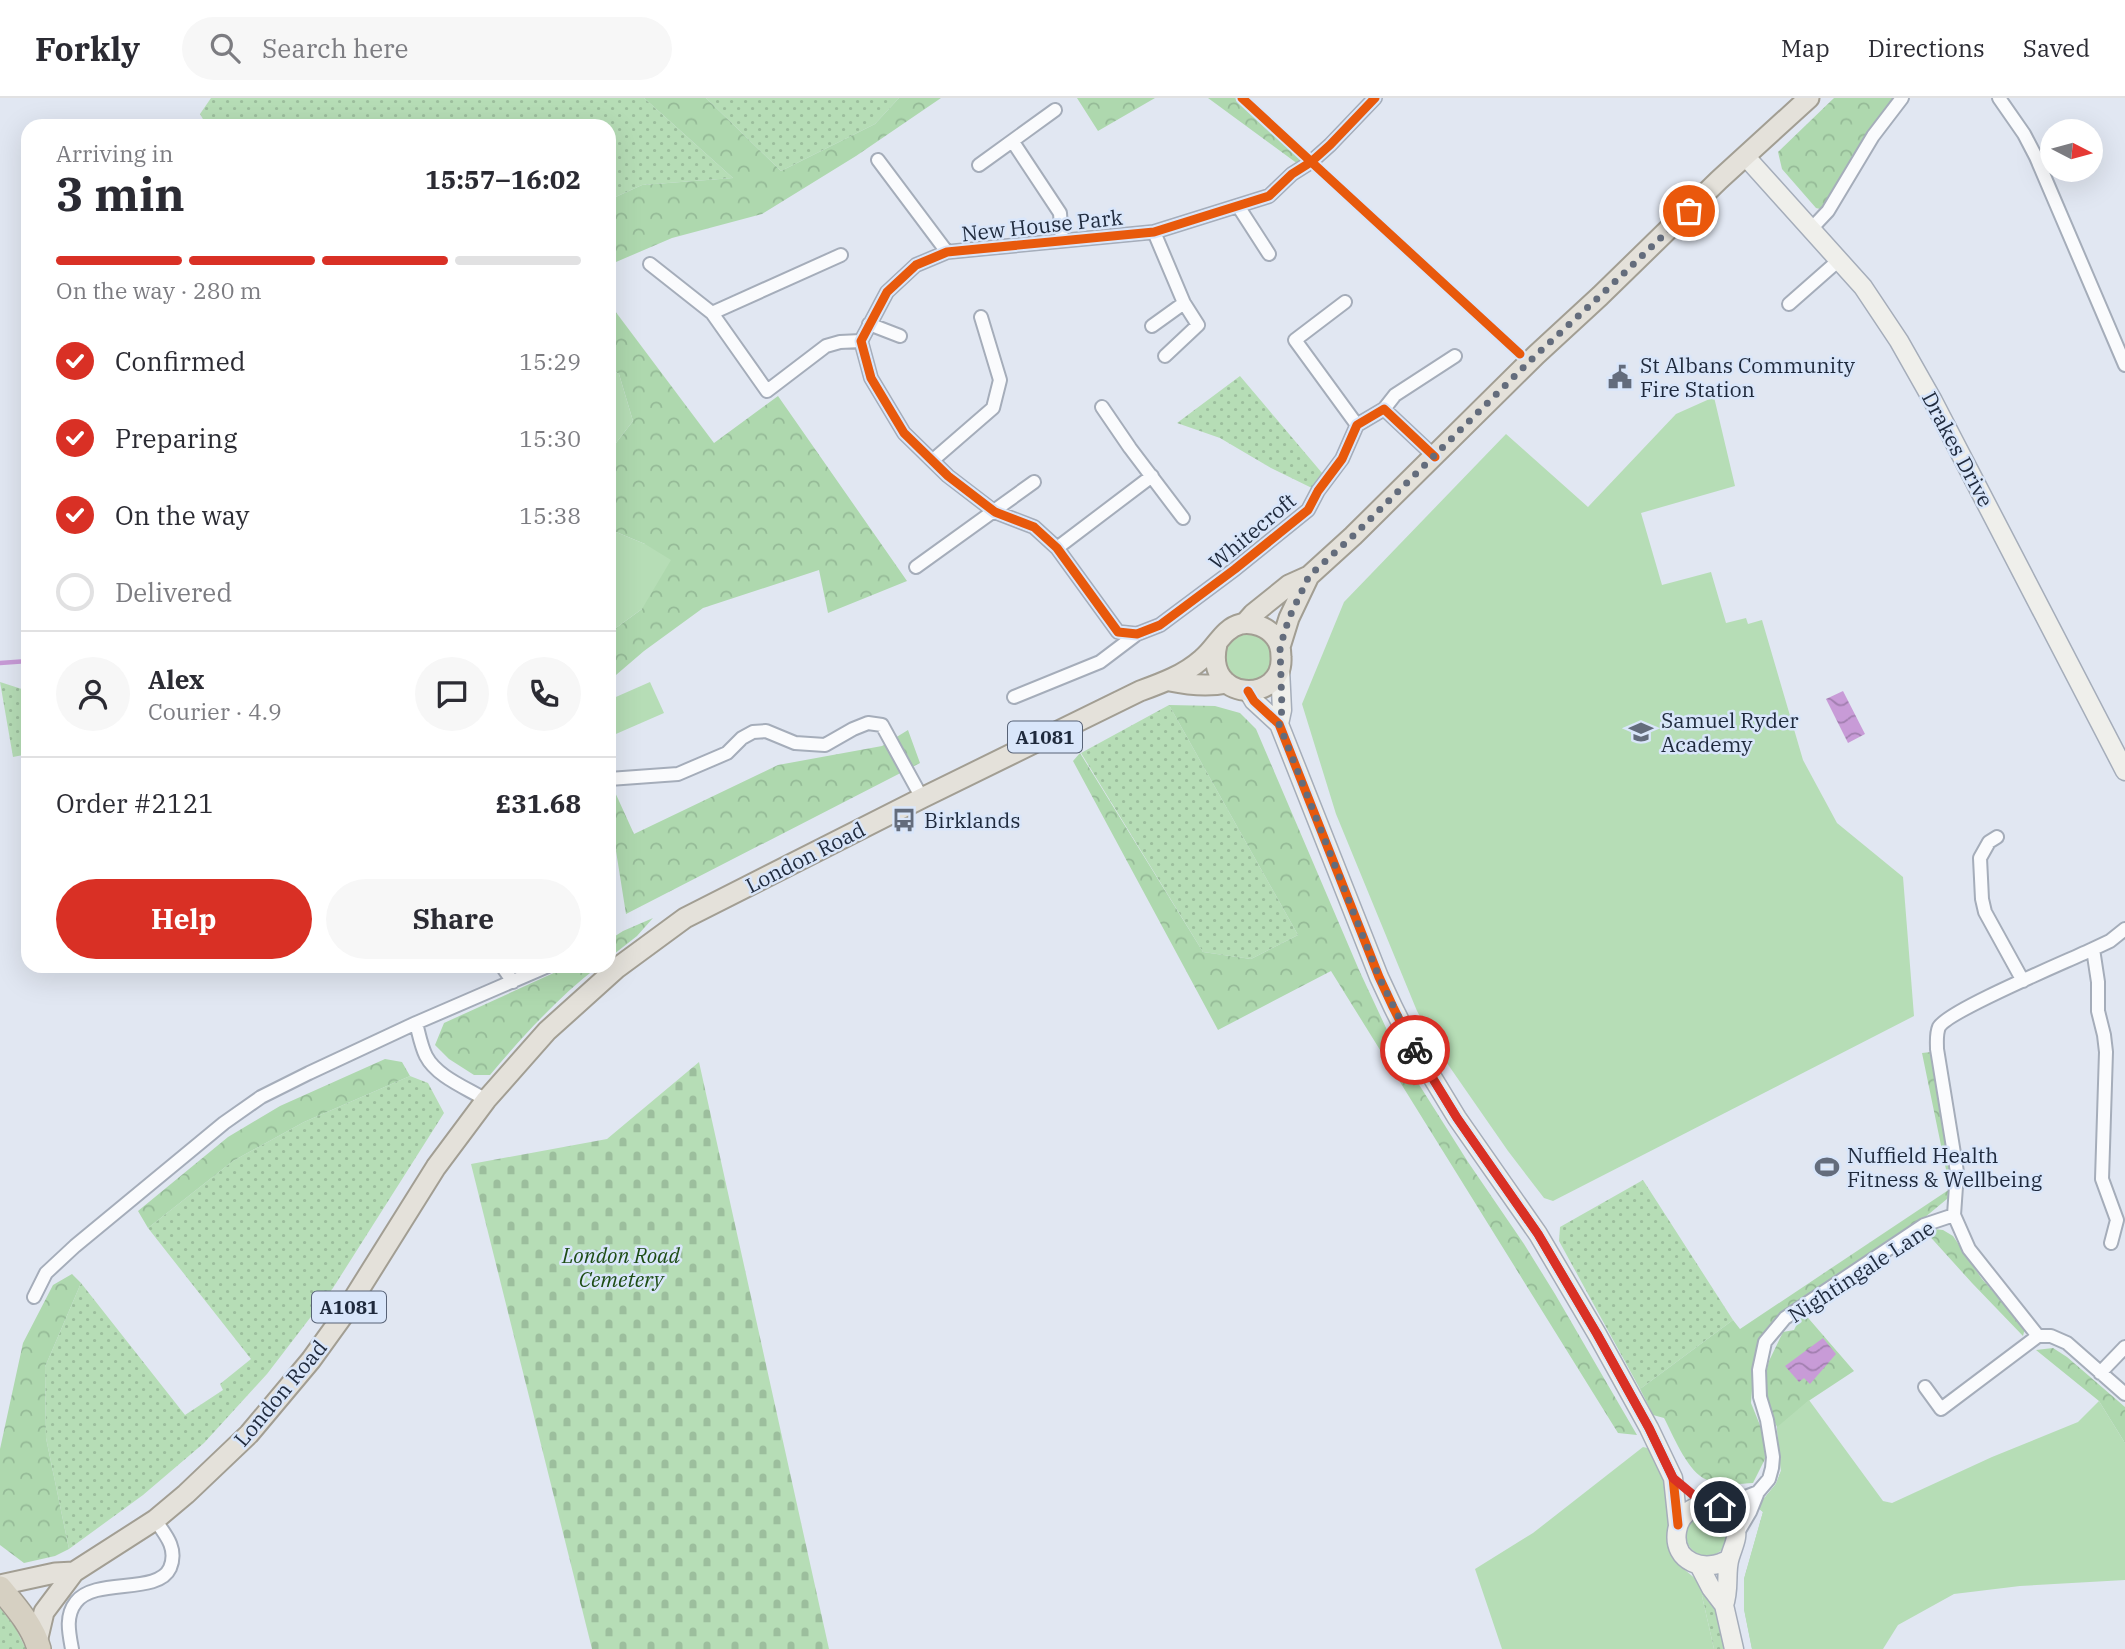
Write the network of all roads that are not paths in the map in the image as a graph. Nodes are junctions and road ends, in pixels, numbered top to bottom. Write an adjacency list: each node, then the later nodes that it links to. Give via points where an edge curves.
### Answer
1 (1376, 98): 10 (street, New House Park, via 1330,145 1269,196)
2 (1809, 98): 7 (main road, London Road / A1081)
3 (1902, 98): 11 (street)
4 (1999, 98): 30 (street, via 2036,157)
5 (1055, 110): 6 (street)
6 (1013, 142): 9 (street); 13 (street, via 1060,213)
7 (1746, 157): 11 (street, Drakes Drive); 34 (main road, London Road / A1081)
8 (878, 160): 14 (street)
9 (979, 164)
10 (1238, 206): 12 (street, New House Park); 15 (street)
11 (1812, 228): 17 (street, Drakes Drive)
12 (1154, 232): 13 (street, New House Park); 20 (street, New House Park)
13 (1062, 241): 14 (street, New House Park)
14 (947, 252): 24 (street, New House Park, via 916,265 887,292)
15 (1269, 254)
16 (841, 255): 22 (street)
17 (1839, 260): 21 (street); 53 (street, Drakes Drive, via 1863,287 1930,395)
18 (650, 264): 22 (street)
19 (1345, 302): 33 (street, via 1295,340)
20 (1184, 303): 25 (street); 28 (street, New House Park, via 1198,325)
21 (1789, 304)
22 (712, 313): 27 (street, via 767,391 826,346)
23 (981, 317): 35 (street, via 1000,380 993,408)
24 (869, 324): 26 (street); 27 (street, New House Park)
25 (1152, 326)
26 (900, 335)
27 (861, 341): 35 (street, via 871,378 904,433)
28 (1164, 356)
29 (1455, 356): 32 (street, via 1395,395)
30 (2125, 365)
31 (1102, 407): 36 (street)
32 (1384, 409): 33 (street); 34 (street)
33 (1357, 425): 44 (street, Whitecroft, via 1342,459 1308,510 1160,625)
34 (1435, 457): 42 (main road, London Road / A1081)
35 (933, 460): 38 (street)
36 (1152, 476): 39 (street); 40 (street)
37 (1034, 482): 38 (street)
38 (995, 512): 40 (street, via 1034,527); 41 (street)
39 (1183, 518)
40 (1057, 548): 44 (street, via 1118,632)
41 (916, 567)
42 (1309, 576): 43 (main road, London Road / A1081, via 1289,585); 46 (main road, London Road / A1081)
43 (1245, 623): 45 (main road, London Road / A1081, via 1234,626); 46 (main road, via 1271,632)
44 (1137, 634): 51 (street, via 1100,662)
45 (1217, 644): 48 (main road, London Road / A1081); 49 (main road, via 1215,665)
46 (1280, 647): 47 (main road, London Road / A1081)
47 (1280, 669): 50 (main road, via 1269,684); 52 (street)
48 (1170, 681): 49 (main road, London Road / A1081, via 1211,687); 55 (main road, London Road / A1081, via 1140,691)
49 (1227, 683): 50 (main road, London Road / A1081)
50 (1248, 691): 52 (street)
51 (1014, 697)
52 (1279, 724): 75 (street, via 1379,977 1409,1039 1457,1118 1538,1234)
53 (2125, 771)
54 (616, 778): 55 (street, via 678,774 727,753 753,732 825,745 869,723 882,725)
55 (922, 798): 59 (main road, London Road / A1081, via 685,918)
56 (1997, 837): 63 (street, via 1980,858 1982,899)
57 (2125, 929): 58 (street)
58 (2093, 949): 63 (street); 68 (street, via 2106,1052 2102,1179 2117,1220)
59 (616, 969)
60 (507, 973): 64 (street)
61 (533, 973): 64 (street)
62 (611, 973): 66 (main road, London Road / A1081, via 557,1022)
63 (2023, 981): 67 (street, via 1945,1021 1937,1035 1957,1172)
64 (513, 982): 65 (street)
65 (416, 1023): 66 (street, via 433,1065); 69 (street, via 273,1091 224,1123 75,1246 46,1273)
66 (486, 1100): 78 (main road, London Road / A1081, via 436,1167 367,1280 311,1360 249,1434)
67 (1954, 1215): 70 (street, via 1969,1250); 76 (street, Nightingale Lane, via 1924,1225 1785,1318 1765,1342 1760,1397 1773,1457 1769,1479)
68 (2111, 1242)
69 (34, 1297)
70 (2038, 1336): 72 (street, via 2067,1343); 73 (street, via 1941,1409)
71 (2125, 1347): 72 (street)
72 (2100, 1373): 74 (street)
73 (1925, 1387)
74 (2125, 1394)
75 (1673, 1478): 77 (street); 79 (street)
76 (1758, 1492): 77 (street); 80 (street, Nightingale Lane)
77 (1712, 1506): 79 (street, via 1693,1507); 80 (street, via 1728,1513)
78 (155, 1520): 83 (main road, London Road / A1081); 87 (street, via 172,1545 167,1574 153,1581 98,1590 76,1601 68,1619)
79 (1678, 1525): 82 (street, via 1681,1552)
80 (1737, 1534): 81 (street)
81 (1729, 1559): 82 (street, via 1714,1566); 85 (street)
82 (1699, 1565): 85 (street)
83 (74, 1572): 84 (main road, London Road / A1081); 86 (main road, London Road / A1081, via 44,1612)
84 (0, 1587): 86 (highway)
85 (1724, 1605): 88 (street)
86 (38, 1645)
87 (72, 1649)
88 (1734, 1649)

